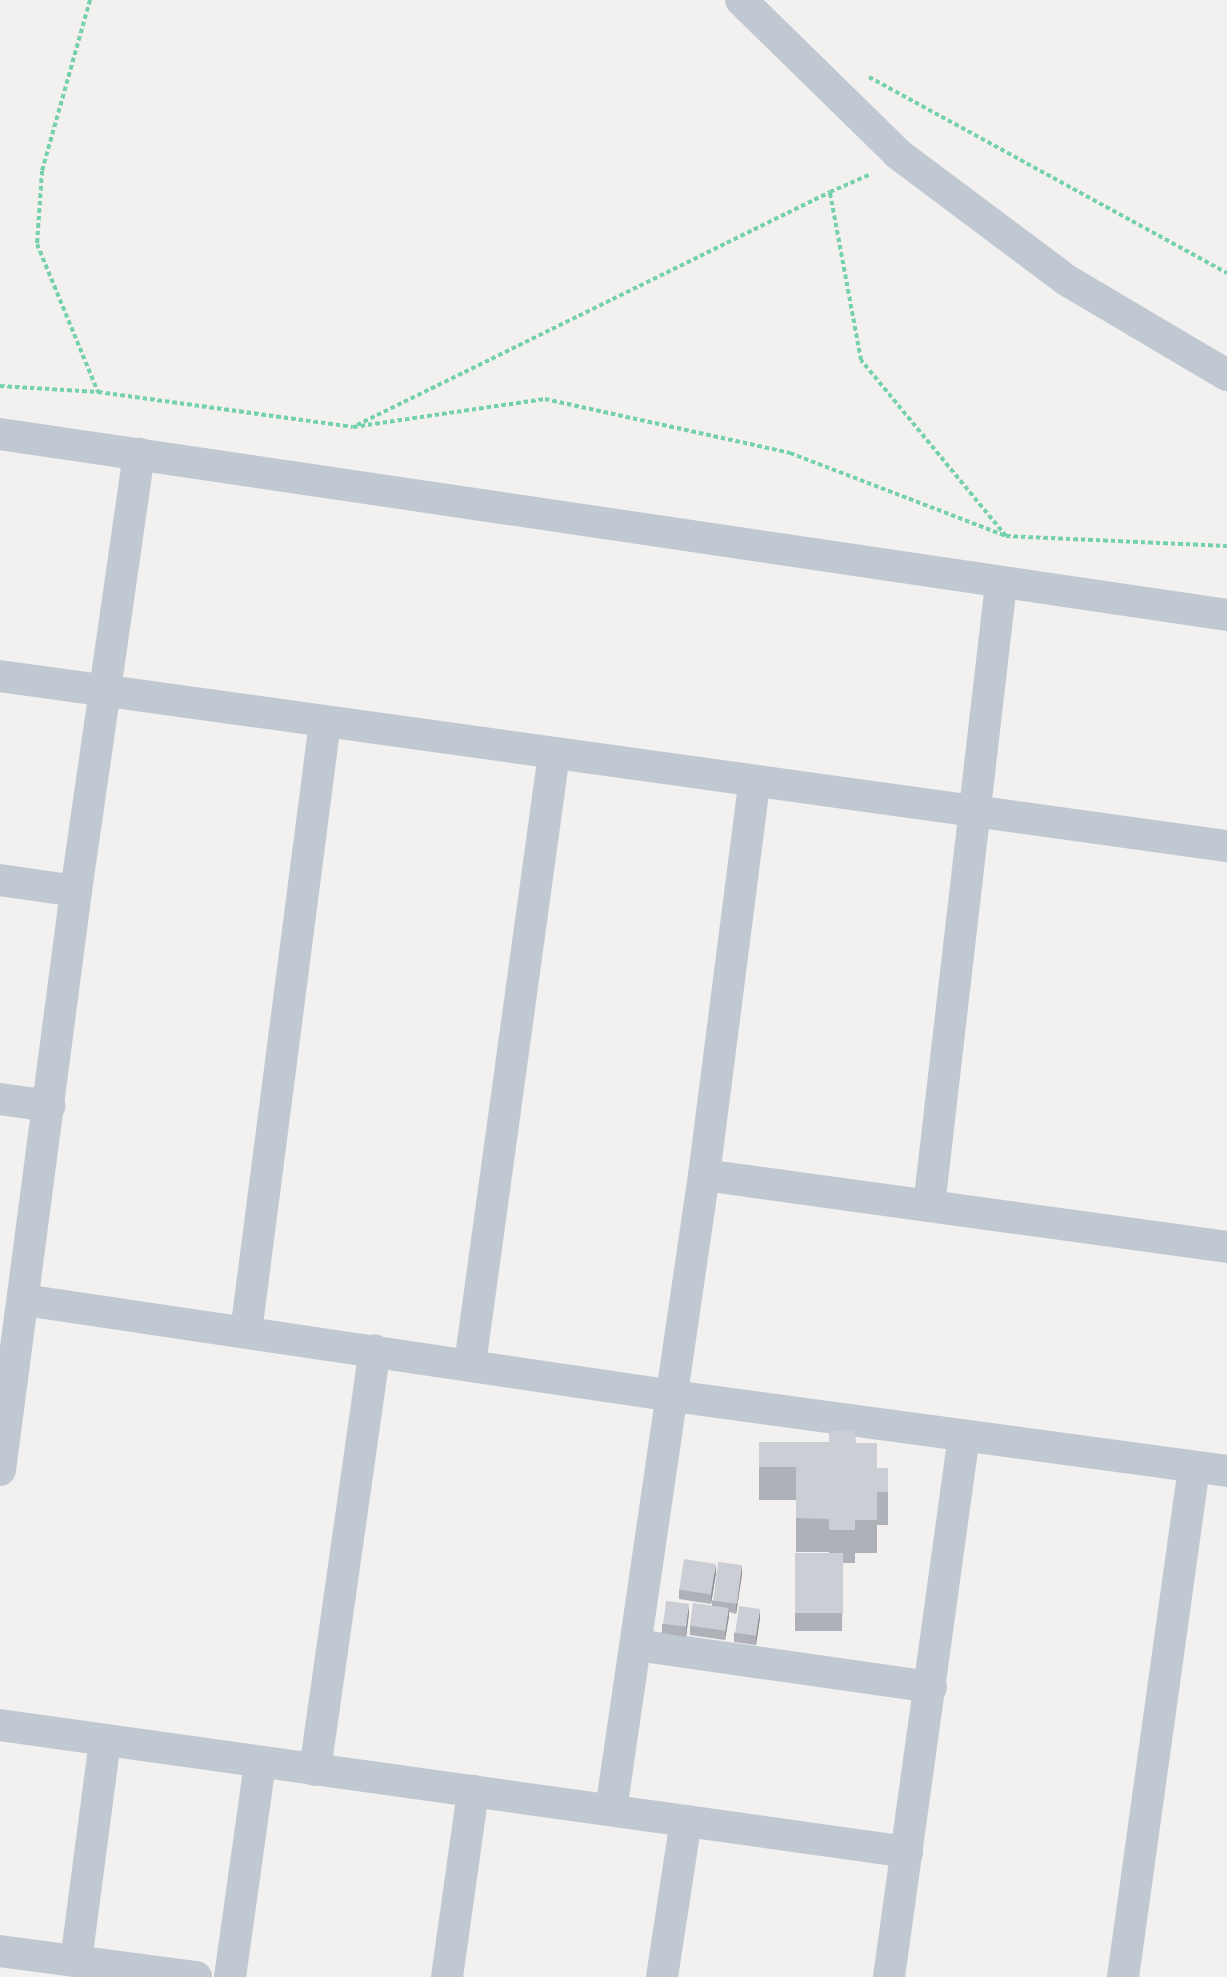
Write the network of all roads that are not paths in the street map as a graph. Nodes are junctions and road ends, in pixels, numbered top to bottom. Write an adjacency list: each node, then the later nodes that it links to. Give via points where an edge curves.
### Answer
1 (741, 0): 2 (street, via 898,154 1068,280)
2 (1227, 375)
3 (0, 434): 4 (street)
4 (140, 454): 5 (street); 8 (street)
5 (1001, 584): 6 (street); 12 (street)
6 (1227, 615)
7 (0, 676): 8 (street)
8 (105, 690): 9 (street); 15 (street)
9 (325, 722): 10 (street); 22 (street)
10 (554, 754): 11 (street); 24 (street)
11 (754, 782): 12 (street); 18 (street)
12 (974, 812): 13 (street); 19 (street)
13 (1227, 846)
14 (0, 880): 15 (street)
15 (76, 891): 17 (street)
16 (0, 1098): 17 (street)
17 (50, 1106): 21 (street)
18 (704, 1174): 19 (street); 25 (street)
19 (929, 1206): 20 (street)
20 (1227, 1247)
21 (24, 1300): 22 (street); 28 (street)
22 (246, 1332): 23 (street)
23 (375, 1350): 24 (street); 35 (street)
24 (470, 1364): 25 (street)
25 (673, 1396): 26 (street); 30 (street)
26 (964, 1436): 27 (street); 31 (street)
27 (1194, 1467): 29 (street); 47 (street)
28 (0, 1470)
29 (1227, 1471)
30 (636, 1645): 31 (street); 37 (street)
31 (931, 1687): 39 (street)
32 (0, 1725): 33 (street)
33 (105, 1740): 34 (street); 41 (street)
34 (260, 1763): 35 (street); 43 (street)
35 (315, 1770): 36 (street)
36 (473, 1791): 37 (street); 44 (street)
37 (611, 1810): 38 (street)
38 (686, 1821): 39 (street); 45 (street)
39 (907, 1852): 46 (street)
40 (15, 1961): 41 (street)
41 (76, 1961): 42 (street)
42 (196, 1977)
43 (230, 1977)
44 (447, 1977)
45 (662, 1977)
46 (889, 1977)
47 (1123, 1977)

